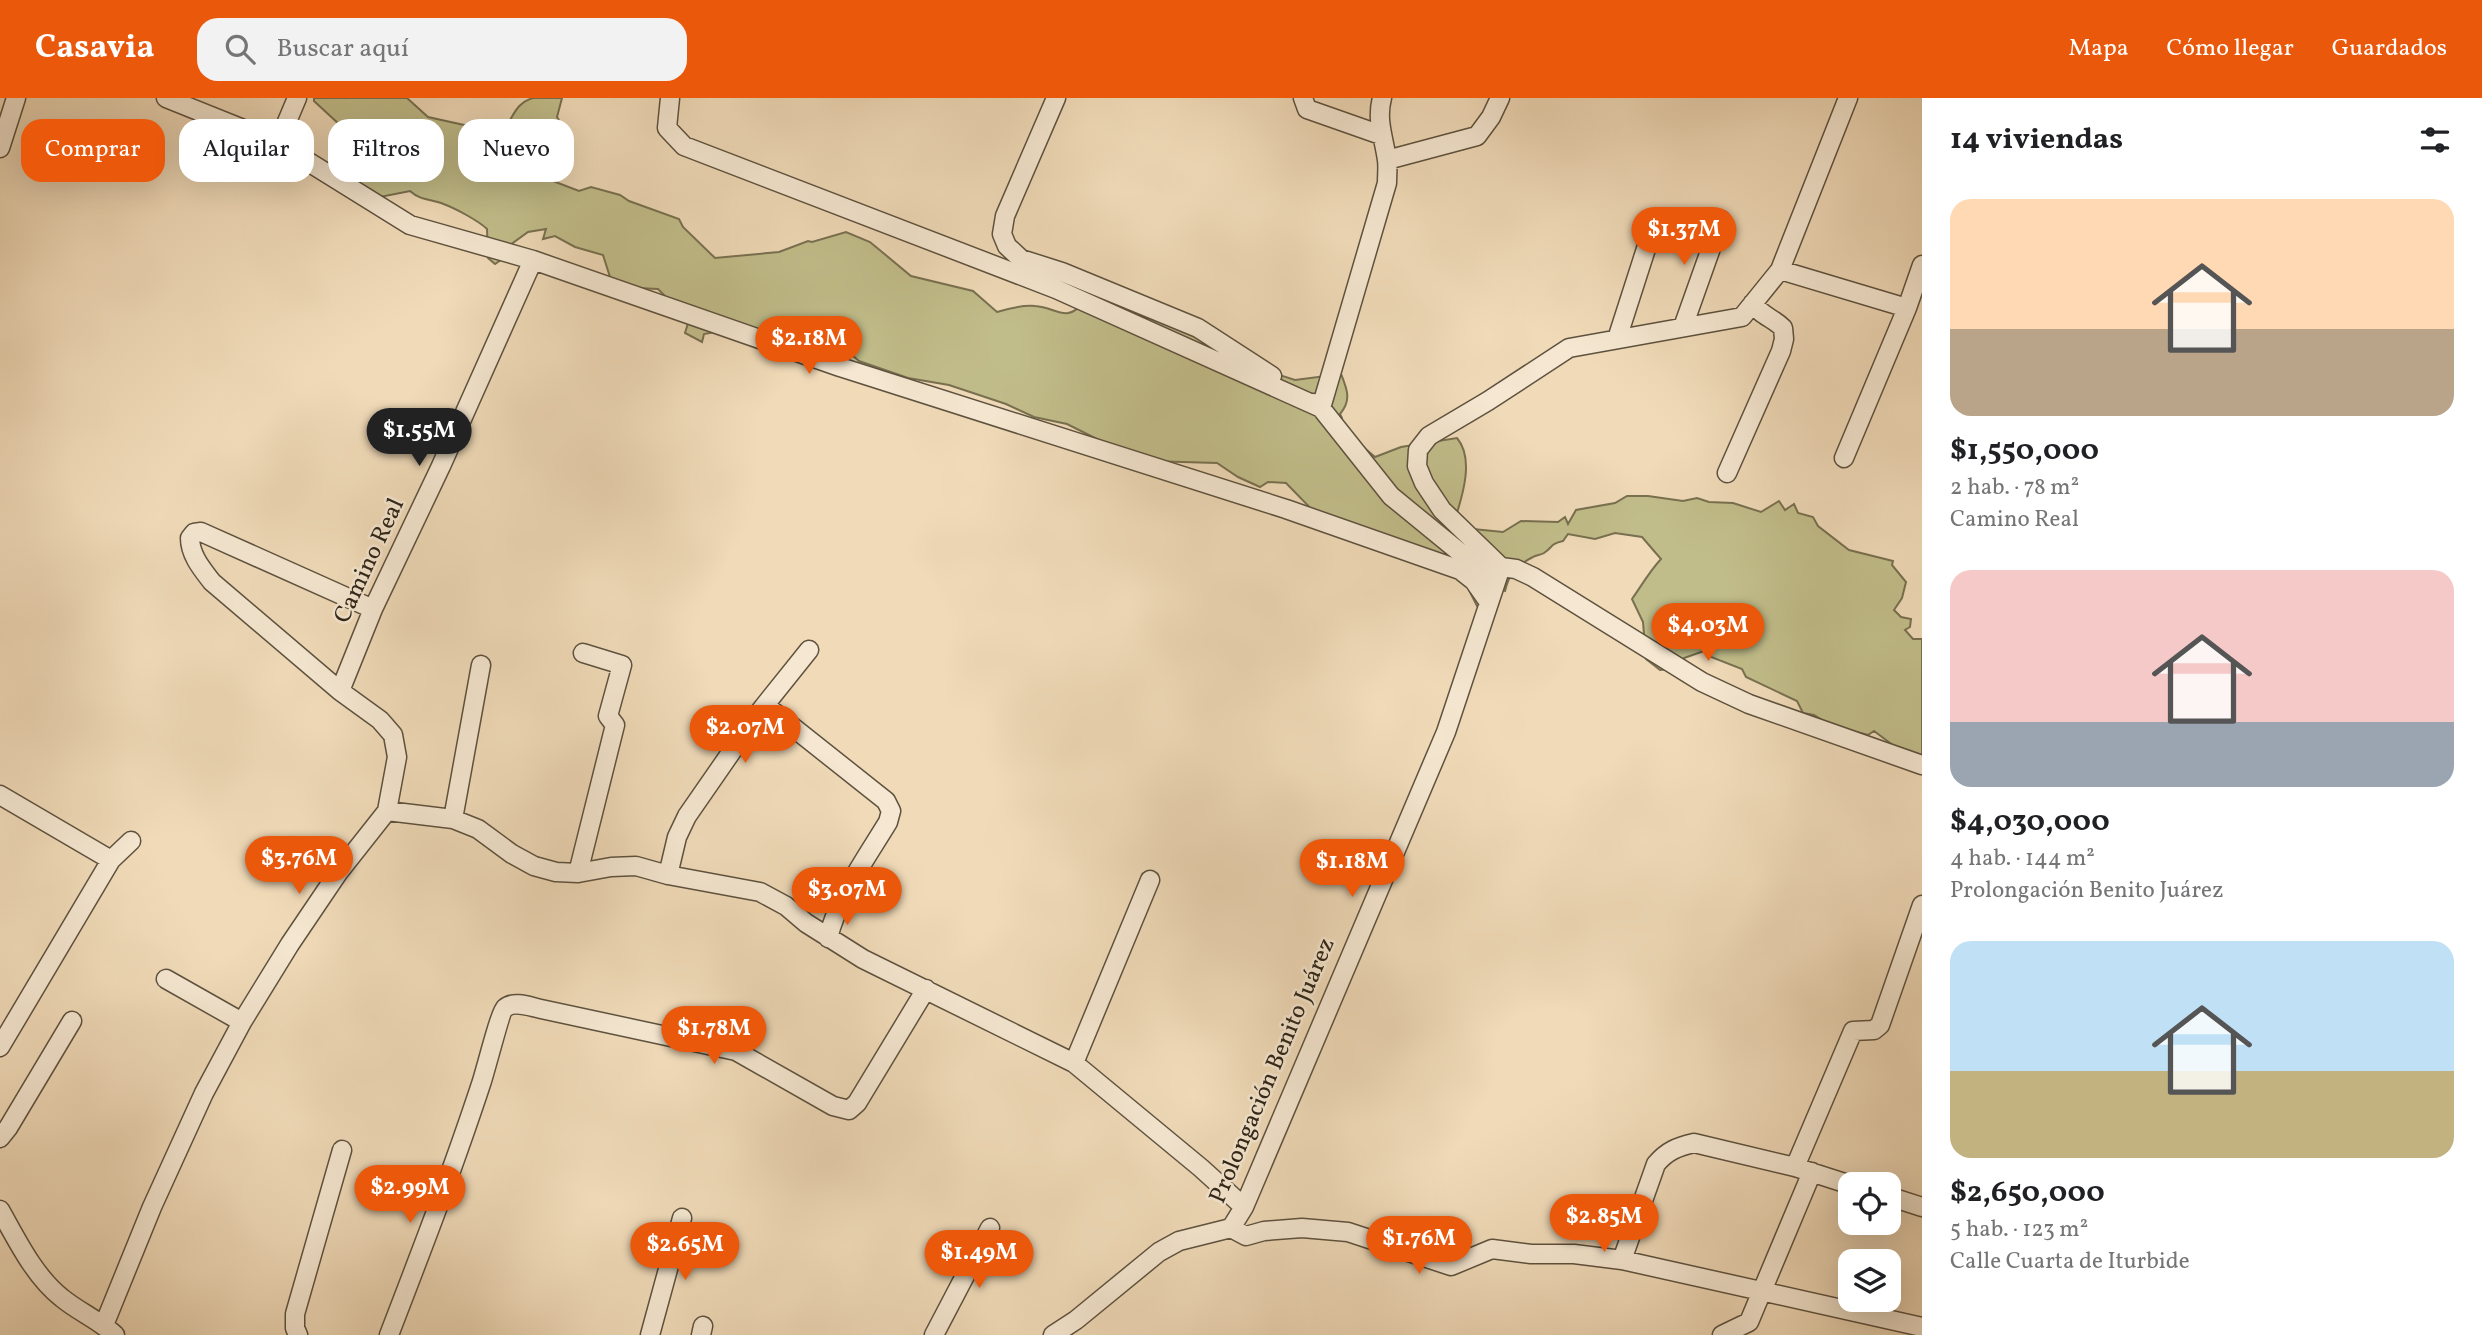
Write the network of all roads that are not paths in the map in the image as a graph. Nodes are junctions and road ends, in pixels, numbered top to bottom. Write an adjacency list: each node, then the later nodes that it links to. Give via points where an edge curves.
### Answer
1 (16, 98): 13 (street)
2 (166, 98): 10 (street)
3 (297, 98): 11 (street)
4 (670, 98): 25 (street, via 667,128 684,146 1056,289)
5 (1056, 98): 25 (street, via 1005,216 1002,234 1007,246 1021,259 1198,328)
6 (1303, 98): 12 (street, via 1307,109)
7 (1382, 98): 12 (street)
8 (1500, 98): 14 (street, via 1477,136)
9 (1848, 98): 20 (street)
10 (218, 119)
11 (288, 119)
12 (1381, 135): 14 (street)
13 (0, 148)
14 (1387, 160): 25 (street, via 1387,183)
15 (314, 165): 18 (street, via 410,225)
16 (1721, 220): 23 (street)
17 (1654, 224): 24 (street)
18 (533, 260): 29 (street, via 840,367 1286,509 1460,570); 30 (street, Camino Real)
19 (1922, 265): 22 (street)
20 (1780, 270): 21 (street); 22 (street)
21 (1753, 303): 23 (street, via 1742,317); 27 (street, via 1759,313 1783,328 1784,339)
22 (1907, 308): 26 (street)
23 (1683, 327): 24 (street)
24 (1617, 339): 28 (street, via 1569,348 1429,436 1419,450 1417,466 1424,483)
25 (1321, 408): 28 (street, via 1391,496)
26 (1844, 458)
27 (1727, 473)
28 (1498, 574): 29 (street, Prolongación Benito Juárez); 36 (street, via 1516,569 1533,577 1702,682 1749,704)
29 (1488, 601): 58 (street, Prolongación Benito Juárez, via 1446,732)
30 (373, 609): 34 (street, Camino Real); 34 (street, via 201,532 190,538 197,562 212,582)
31 (810, 650): 35 (street)
32 (583, 653): 42 (street, via 622,665 608,716 615,725)
33 (481, 665): 39 (street)
34 (340, 691): 38 (street, via 393,735 397,757)
35 (765, 705): 43 (street, via 687,816); 46 (street, via 886,801 891,811 843,894)
36 (1922, 765)
37 (0, 795): 41 (street)
38 (387, 811): 39 (street); 50 (street, via 338,873)
39 (453, 819): 42 (street, via 478,829 534,866)
40 (131, 841): 41 (street)
41 (111, 860): 51 (street)
42 (578, 873): 43 (street, via 636,866)
43 (667, 875): 46 (street, via 760,892)
44 (1150, 880): 52 (street)
45 (1922, 905): 55 (street, via 1880,1025 1874,1030 1853,1031)
46 (828, 938): 48 (street)
47 (166, 979): 50 (street)
48 (926, 989): 52 (street); 69 (street, via 849,1110 833,1106 736,1051 508,1006)
49 (72, 1021): 53 (street)
50 (242, 1022): 67 (street, via 152,1207)
51 (0, 1047)
52 (1074, 1063): 58 (street)
53 (0, 1139)
54 (342, 1150): 68 (street, via 295,1314)
55 (1803, 1170): 56 (street); 64 (street, via 1694,1143 1677,1147 1656,1164); 65 (street)
56 (1838, 1181)
57 (1901, 1200): 59 (street)
58 (1244, 1207): 63 (street, Prolongación Benito Juárez)
59 (1922, 1207)
60 (0, 1210): 67 (street, via 38,1273 60,1297)
61 (682, 1218): 70 (street)
62 (990, 1228): 71 (street)
63 (1231, 1228): 64 (street, via 1246,1236 1302,1228 1348,1232 1451,1266 1492,1249); 72 (street, via 1179,1241 1159,1252)
64 (1622, 1260): 65 (street)
65 (1764, 1291): 66 (street); 73 (street, via 1749,1322)
66 (1922, 1327)
67 (110, 1330)
68 (298, 1335)
69 (389, 1335)
70 (650, 1335)
71 (934, 1335)
72 (1053, 1335)
73 (1722, 1335)

